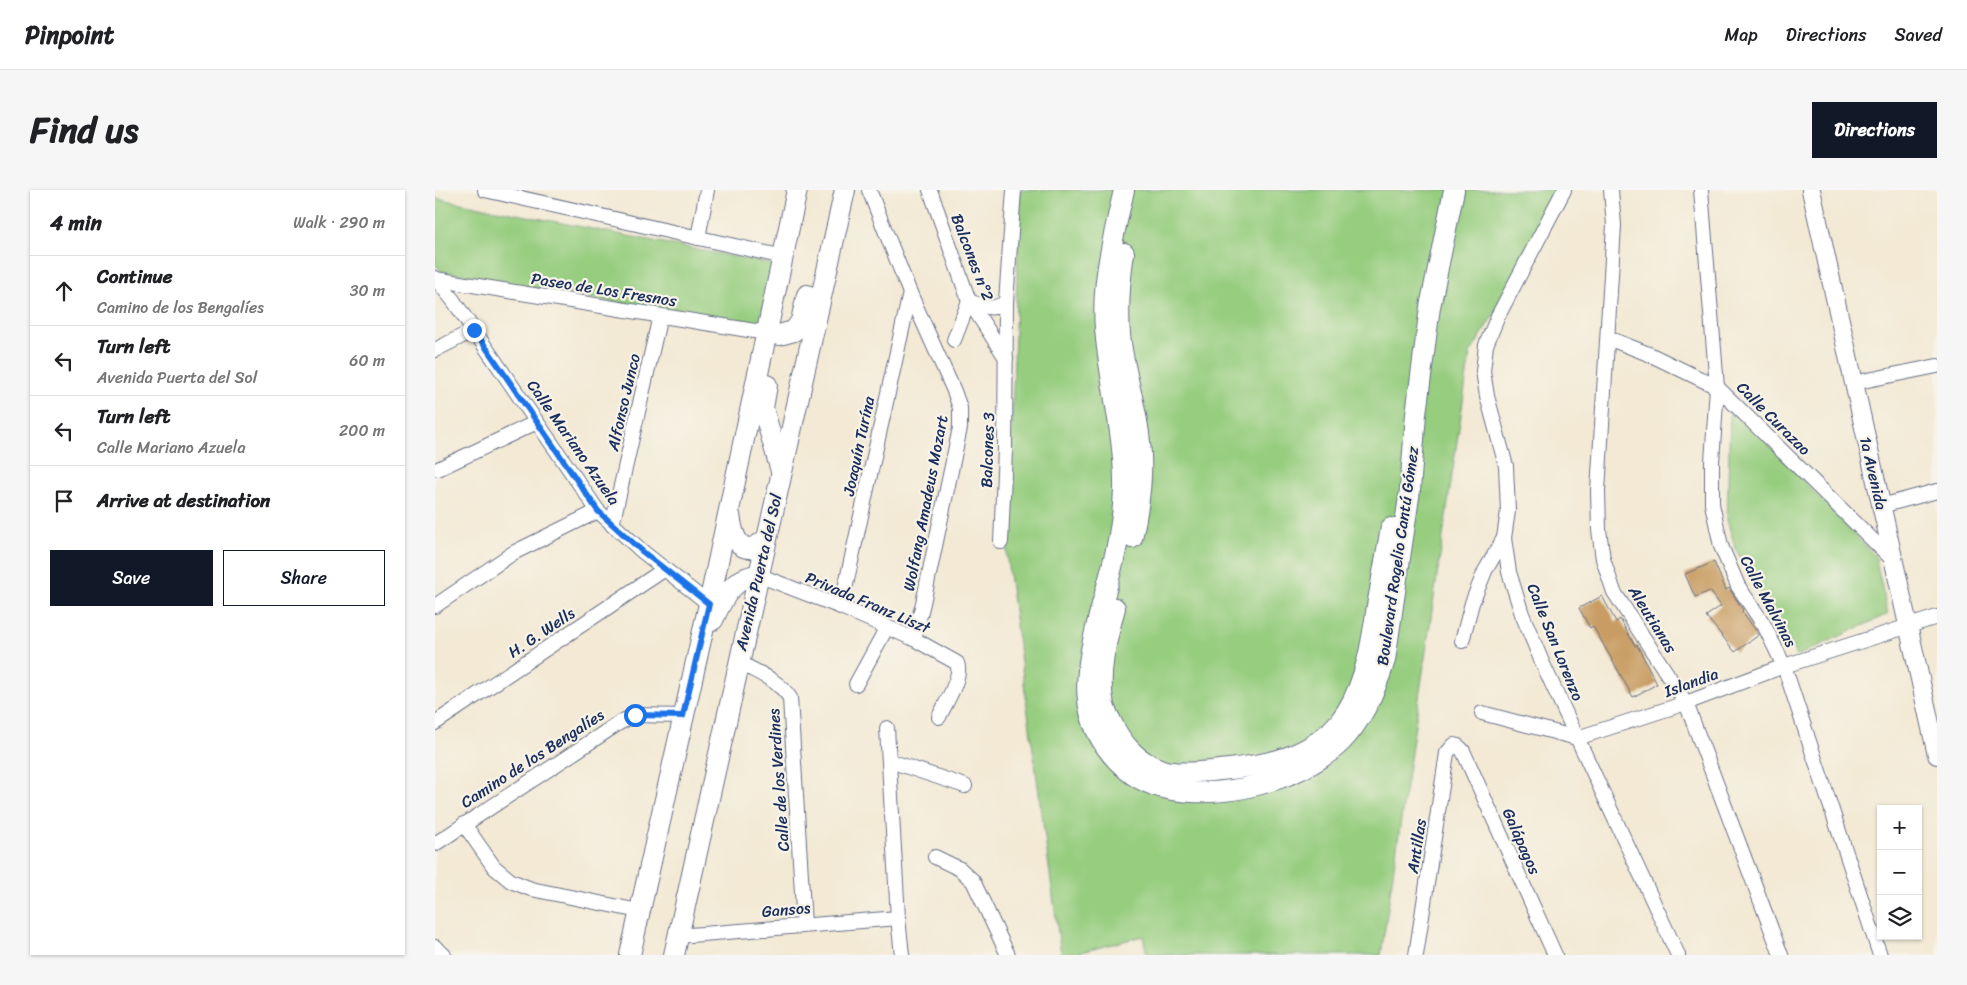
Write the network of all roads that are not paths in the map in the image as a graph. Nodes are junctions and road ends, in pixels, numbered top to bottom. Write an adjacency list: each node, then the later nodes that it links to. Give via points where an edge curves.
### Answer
1 (485, 190): 16 (street)
2 (707, 190): 16 (street)
3 (797, 190): 17 (main road)
4 (869, 190): 20 (street, Wolfang Amadeus Mozart)
5 (930, 190): 21 (street, Balcones n°2)
6 (1014, 190): 22 (street, Balcones 3)
7 (1124, 190): 10 (main road, Boulevard Rogelio Cantú Gómez, via 1105,294 1105,327 1125,474 1124,512 1089,651 1086,682 1089,710 1101,741 1136,778 1158,787 1195,792 1242,789 1288,776 1323,758 1343,742 1362,717 1377,686 1385,660 1410,490 1430,307)
8 (1138, 190): 9 (main road, Boulevard Rogelio Cantú Gómez, via 1119,295 1120,334 1140,443 1141,481 1138,513 1109,633 1102,680 1104,706 1115,731 1143,762 1164,771 1194,772 1276,762 1308,749 1332,731 1348,710 1369,657 1398,485 1417,305)
9 (1442, 190)
10 (1454, 190)
11 (1563, 190): 43 (street, Calle San Lorenzo, via 1486,345 1483,371 1487,396 1506,466 1508,511)
12 (1611, 190): 26 (street, Aleutianas, via 1614,225)
13 (1701, 190): 32 (street, Calle Malvinas)
14 (1811, 190): 31 (street, 1a Avenida)
15 (840, 196): 18 (main road, Avenida Puerta del Sol)
16 (698, 238): 17 (street)
17 (784, 257): 25 (main road, via 793,274)
18 (826, 267): 25 (main road, via 815,278 797,327 788,334); 37 (main road, Avenida Puerta del Sol)
19 (435, 279): 23 (street, Paseo de Los Fresnos); 24 (street, Calle Mariano Azuela)
20 (910, 293): 51 (street, Joaquín Turína); 55 (street, Wolfang Amadeus Mozart, via 960,408 960,428)
21 (969, 301): 22 (street, via 991,308 998,308); 27 (street); 29 (street, Balcones n°2)
22 (1006, 302): 29 (street, Balcones 3)
23 (660, 316): 25 (street, Paseo de Los Fresnos); 42 (street, Alfonso Junco)
24 (474, 330): 28 (street); 33 (street, Calle Mariano Azuela)
25 (773, 334): 34 (main road, via 764,398 764,414); 35 (main road)
26 (1608, 338): 32 (street, Calle Curazao); 61 (street, Aleutianas, via 1598,491 1603,559 1614,592)
27 (955, 340)
28 (435, 350)
29 (1006, 358): 45 (street, Balcones 3)
30 (1937, 366): 31 (street)
31 (1853, 383): 39 (street, 1a Avenida)
32 (1717, 387): 46 (street, Calle Curazao); 59 (street, Calle Malvinas, via 1712,504 1721,546 1739,586 1764,625)
33 (537, 422): 36 (street); 41 (street, Calle Mariano Azuela)
34 (771, 439): 35 (main road, via 758,436); 37 (main road)
35 (743, 444): 40 (main road)
36 (437, 469)
37 (781, 473): 44 (main road, Avenida Puerta del Sol)
38 (1937, 491): 39 (street)
39 (1881, 506): 46 (street, 1a Avenida)
40 (729, 508): 44 (main road, via 733,533 743,547 758,546); 49 (main road)
41 (598, 511): 42 (street, Calle Mariano Azuela); 50 (street, via 513,553)
42 (613, 525): 47 (street, Calle Mariano Azuela)
43 (1503, 538): 56 (street, via 1472,603); 67 (street, Calle San Lorenzo, via 1522,614)
44 (766, 539): 48 (main road, Avenida Puerta del Sol)
45 (1001, 542)
46 (1892, 559): 53 (street, 1a Avenida)
47 (665, 570): 49 (street, Calle Mariano Azuela); 65 (street, H. G. Wells)
48 (758, 575): 51 (street, Privada Franz Liszt); 57 (main road, via 741,580 723,598); 58 (main road, Avenida Puerta del Sol)
49 (709, 604): 57 (main road)
50 (435, 606)
51 (841, 607): 54 (street, Privada Franz Liszt)
52 (1937, 617): 53 (street, Islandia)
53 (1908, 626): 59 (street, Islandia); 69 (street, 1a Avenida)
54 (887, 627): 55 (street, Privada Franz Liszt); 60 (street)
55 (913, 639): 64 (street, Privada Franz Liszt, via 951,659 960,668)
56 (1462, 641)
57 (698, 650): 63 (main road)
58 (738, 662): 77 (street, Calle de los Verdines, via 775,682 786,690 790,698); 79 (main road, Avenida Puerta del Sol)
59 (1784, 666): 61 (street, Islandia); 90 (street, Calle Malvinas)
60 (856, 684)
61 (1686, 703): 67 (street, Islandia); 89 (street, Aleutianas)
62 (1482, 713): 67 (street)
63 (683, 716): 72 (street, Camino de los Bengalíes, via 635,715); 75 (main road)
64 (939, 717)
65 (435, 723)
66 (887, 728): 70 (street)
67 (1577, 738): 88 (street, Calle San Lorenzo)
68 (1454, 745): 78 (street, Antillas, via 1447,753); 87 (street, Galápagos, via 1463,751)
69 (1937, 755)
70 (890, 760): 71 (street); 76 (street)
71 (965, 786)
72 (464, 824): 73 (street, Camino de los Bengalíes); 75 (street, via 495,867 511,881 531,889)
73 (435, 844)
74 (935, 858): 84 (street, via 960,868 973,881)
75 (639, 911): 83 (main road)
76 (898, 918): 77 (street, Gansos); 81 (street)
77 (804, 925): 79 (street, Gansos)
78 (1419, 937): 85 (street, Antillas); 86 (street)
79 (676, 946)
80 (435, 947): 82 (street)
81 (903, 953)
82 (445, 955)
83 (630, 955)
84 (1008, 955)
85 (1416, 955)
86 (1428, 955)
87 (1555, 955)
88 (1678, 955)
89 (1781, 955)
90 (1880, 955)

